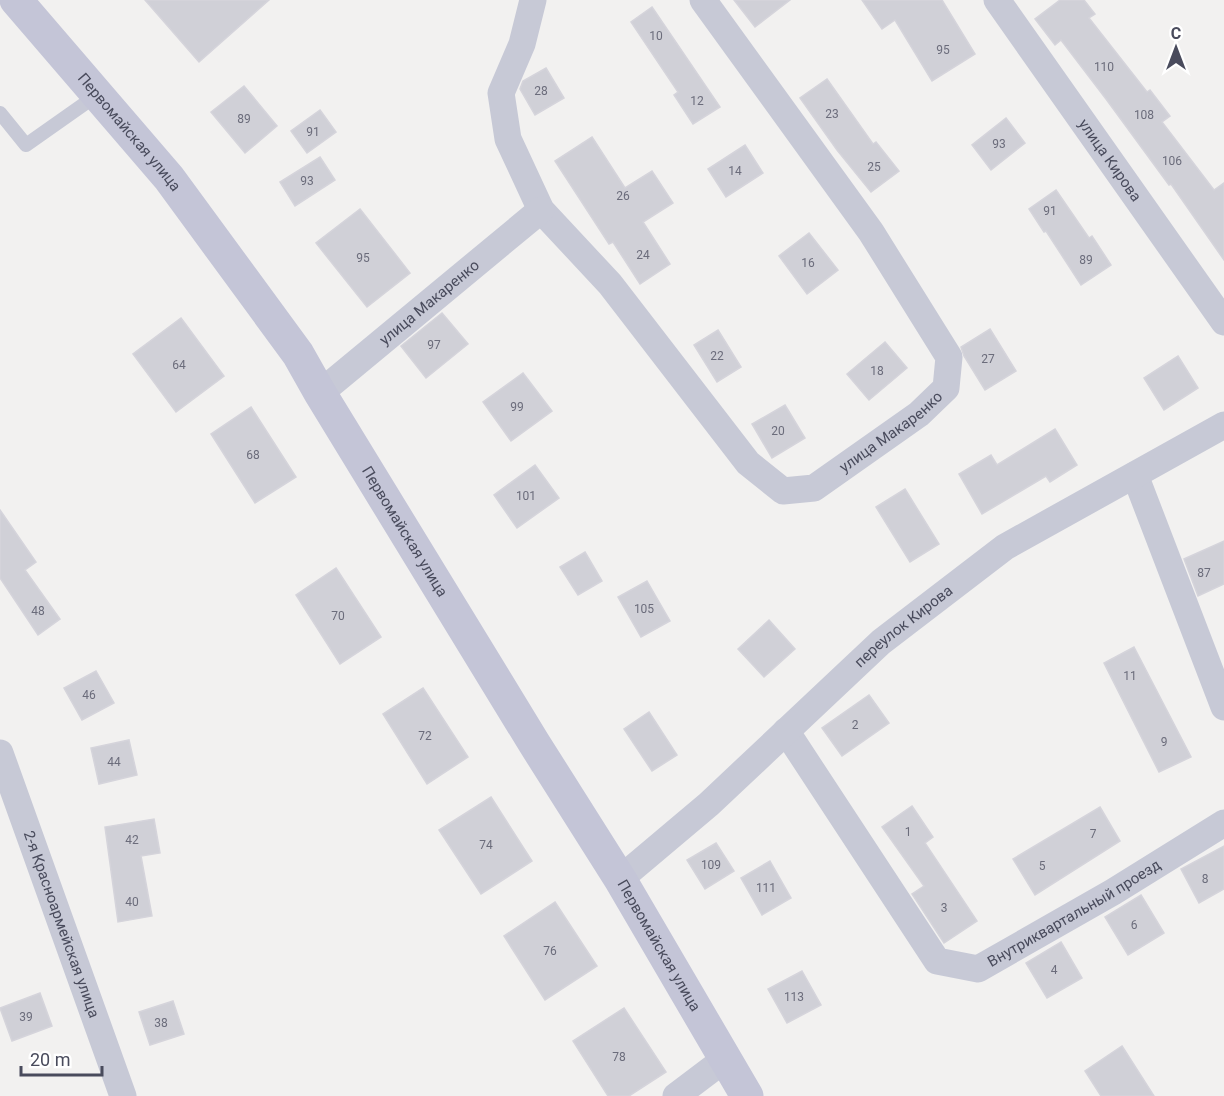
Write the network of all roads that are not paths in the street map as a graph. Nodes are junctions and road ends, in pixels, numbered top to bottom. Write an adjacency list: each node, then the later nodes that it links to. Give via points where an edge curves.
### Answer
1 (16, 0): 5 (main road, Первомайская улица)
2 (533, 0): 7 (street, улица Макаренко, via 522,44 501,93 508,139)
3 (703, 0): 7 (street, улица Макаренко, via 871,232 949,357 946,388 919,414 814,488 783,492 748,463 610,284)
4 (997, 0): 8 (street, улица Кирова)
5 (97, 95): 6 (lane, via 26,145); 9 (main road, Первомайская улица, via 169,178 298,354)
6 (0, 113)
7 (541, 210): 9 (street, улица Макаренко)
8 (1224, 322)
9 (320, 393): 16 (main road, Первомайская улица)
10 (1224, 425): 11 (street, переулок Кирова)
11 (1135, 475): 12 (street); 13 (street, переулок Кирова, via 1005,547 881,642)
12 (1224, 707)
13 (786, 731): 15 (street, Внутриквартальный проезд, via 937,961 978,969); 16 (street, переулок Кирова, via 709,804)
14 (0, 753): 18 (street, 2-я Красноармейская улица)
15 (1224, 823)
16 (620, 879): 17 (main road, Первомайская улица)
17 (725, 1059): 19 (street); 20 (main road, Первомайская улица)
18 (123, 1096)
19 (676, 1096)
20 (747, 1096)

